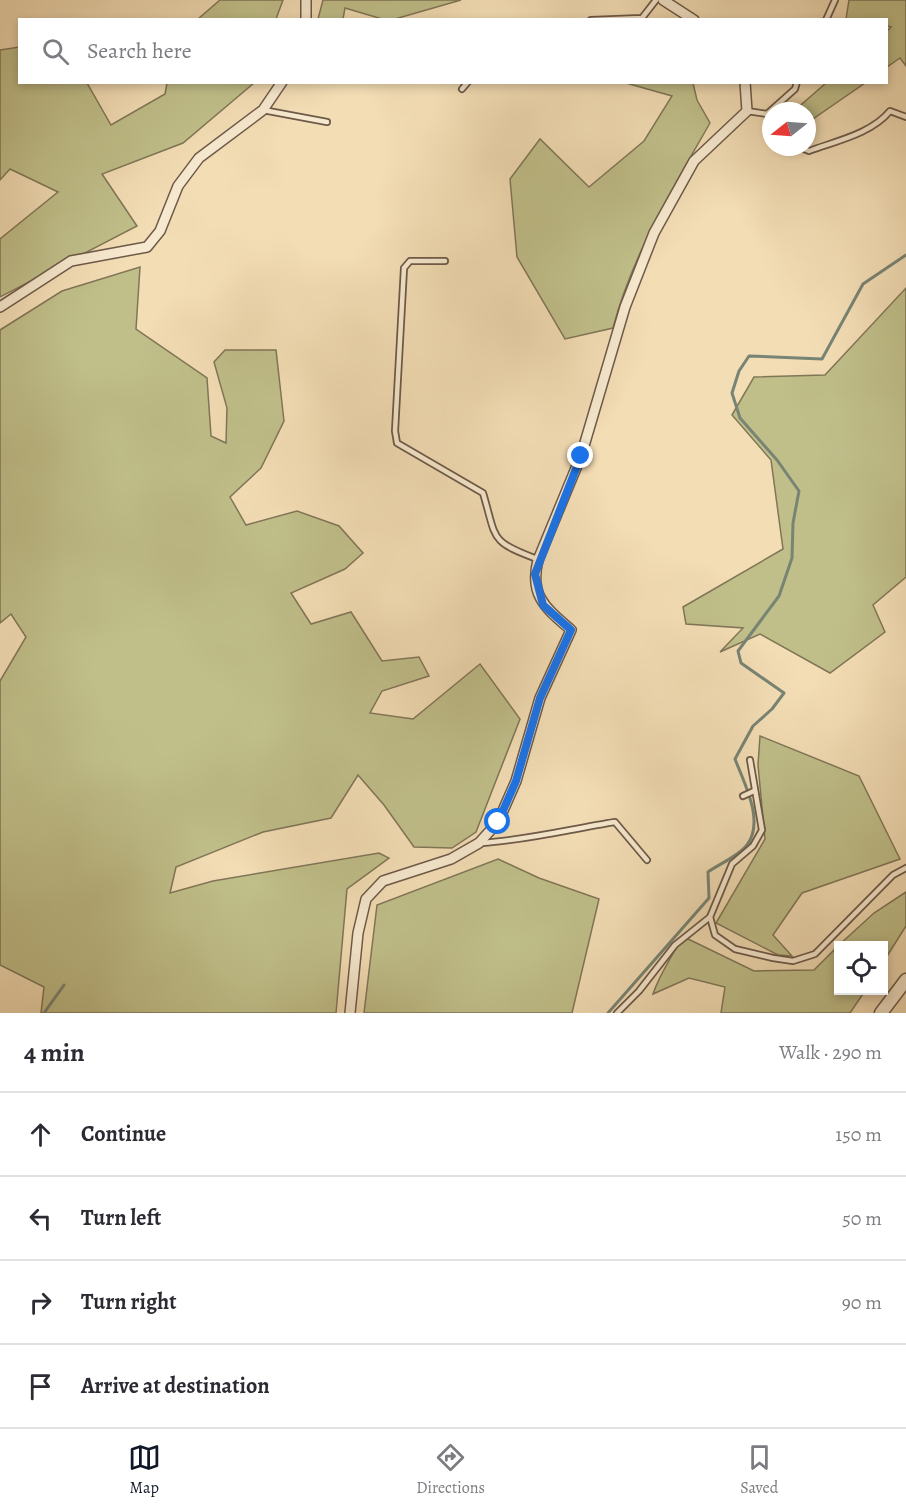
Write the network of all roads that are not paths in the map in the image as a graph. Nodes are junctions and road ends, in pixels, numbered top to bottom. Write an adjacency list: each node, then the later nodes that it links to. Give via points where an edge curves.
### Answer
1 (306, 0): 5 (street)
2 (656, 0): 6 (lane)
3 (663, 0): 7 (street)
4 (835, 0): 8 (lane)
5 (306, 18)
6 (642, 18)
7 (691, 18)
8 (827, 18)
9 (281, 84): 15 (street)
10 (466, 84): 13 (lane)
11 (745, 84): 16 (street)
12 (796, 84): 14 (lane)
13 (462, 89)
14 (782, 102)
15 (263, 110): 19 (lane); 22 (street, via 199,158 178,186 160,231 147,247 71,261)
16 (747, 111): 17 (lane); 23 (street, via 694,161 654,233 625,308 581,456)
17 (762, 114)
18 (906, 117): 20 (lane, via 890,111 880,123)
19 (327, 122)
20 (816, 149)
21 (445, 261): 23 (lane, via 410,261 404,268 397,443 483,493 495,537 508,548)
22 (0, 307)
23 (538, 560): 27 (street, via 535,574 543,605 571,630 540,698 516,781 498,822)
24 (750, 760): 25 (lane)
25 (754, 791): 26 (lane); 30 (lane, via 762,830 753,846 732,864)
26 (743, 796)
27 (479, 843): 28 (lane, via 615,822); 32 (street, via 451,859 383,881 366,899 358,933)
28 (646, 860)
29 (906, 868): 30 (lane, via 893,875 815,954 793,961 735,949 715,935)
30 (710, 917): 33 (lane, via 675,945)
31 (906, 980): 34 (street)
32 (350, 1013)
33 (617, 1013)
34 (880, 1013)

